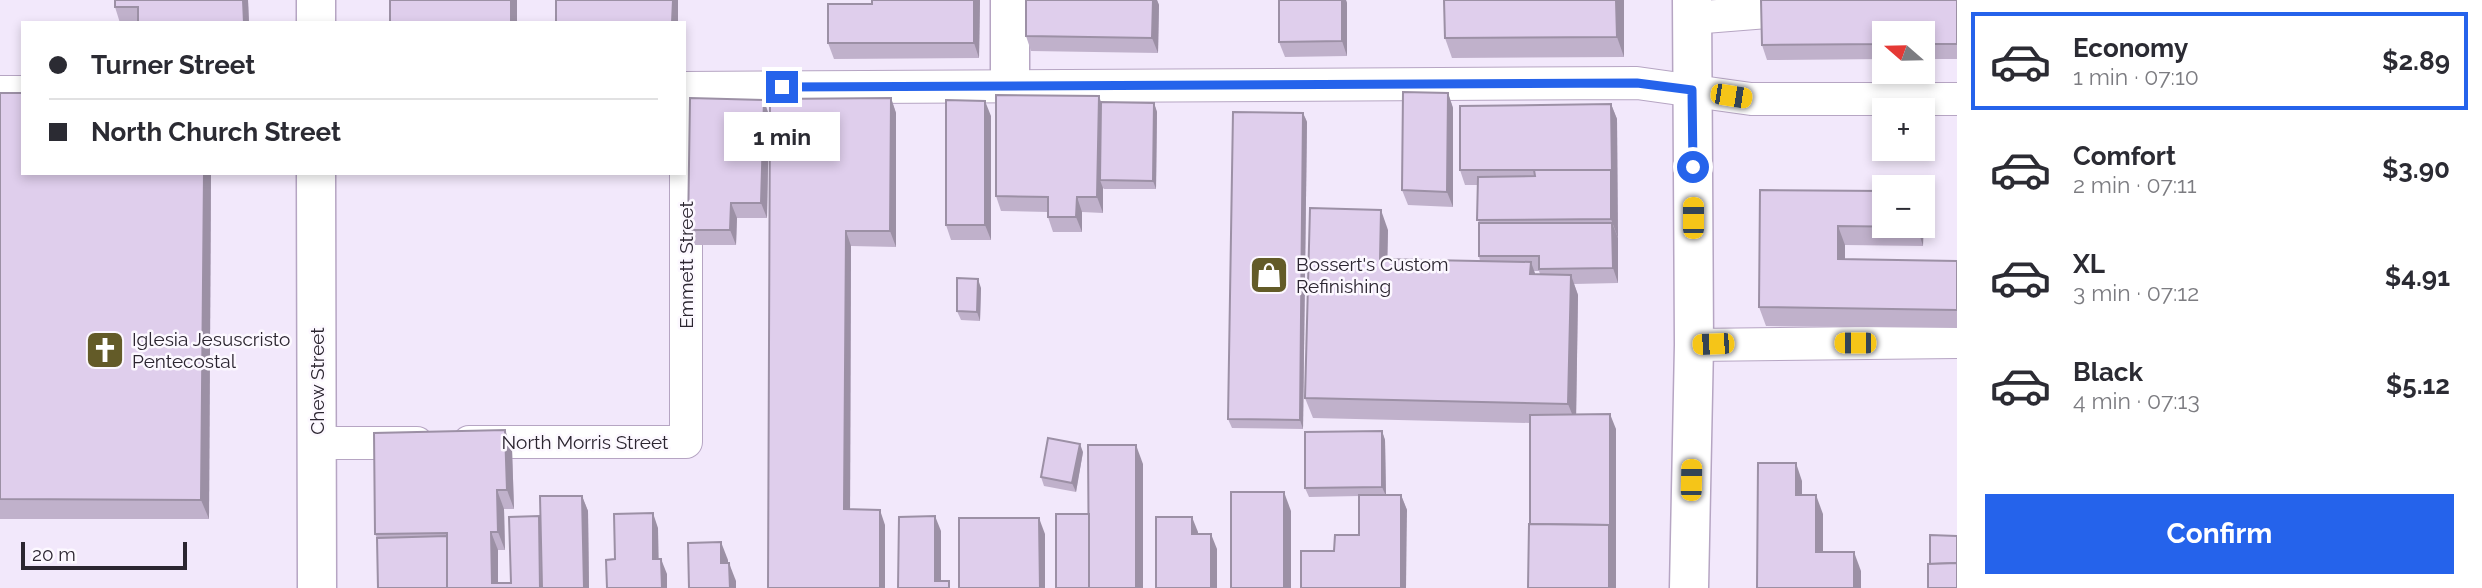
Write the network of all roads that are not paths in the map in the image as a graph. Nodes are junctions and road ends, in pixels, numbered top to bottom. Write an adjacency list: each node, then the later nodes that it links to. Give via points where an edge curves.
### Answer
1 (316, 0): 5 (street)
2 (1010, 0): 6 (street)
3 (1692, 9): 4 (lane); 8 (street)
4 (1767, 12)
5 (316, 21)
6 (1010, 86): 7 (lane); 8 (lane, via 1637,83)
7 (686, 88)
8 (1692, 90): 11 (lane, via 1751,99); 15 (street)
9 (0, 92): 10 (lane)
10 (21, 92)
11 (1957, 99)
12 (317, 175): 17 (street, Chew Street)
13 (685, 175): 16 (lane, Emmett Street)
14 (1957, 342): 15 (lane)
15 (1694, 345): 19 (street)
16 (686, 442): 17 (lane, North Morris Street)
17 (317, 443): 18 (street, Chew Street)
18 (317, 588)
19 (1689, 588)

